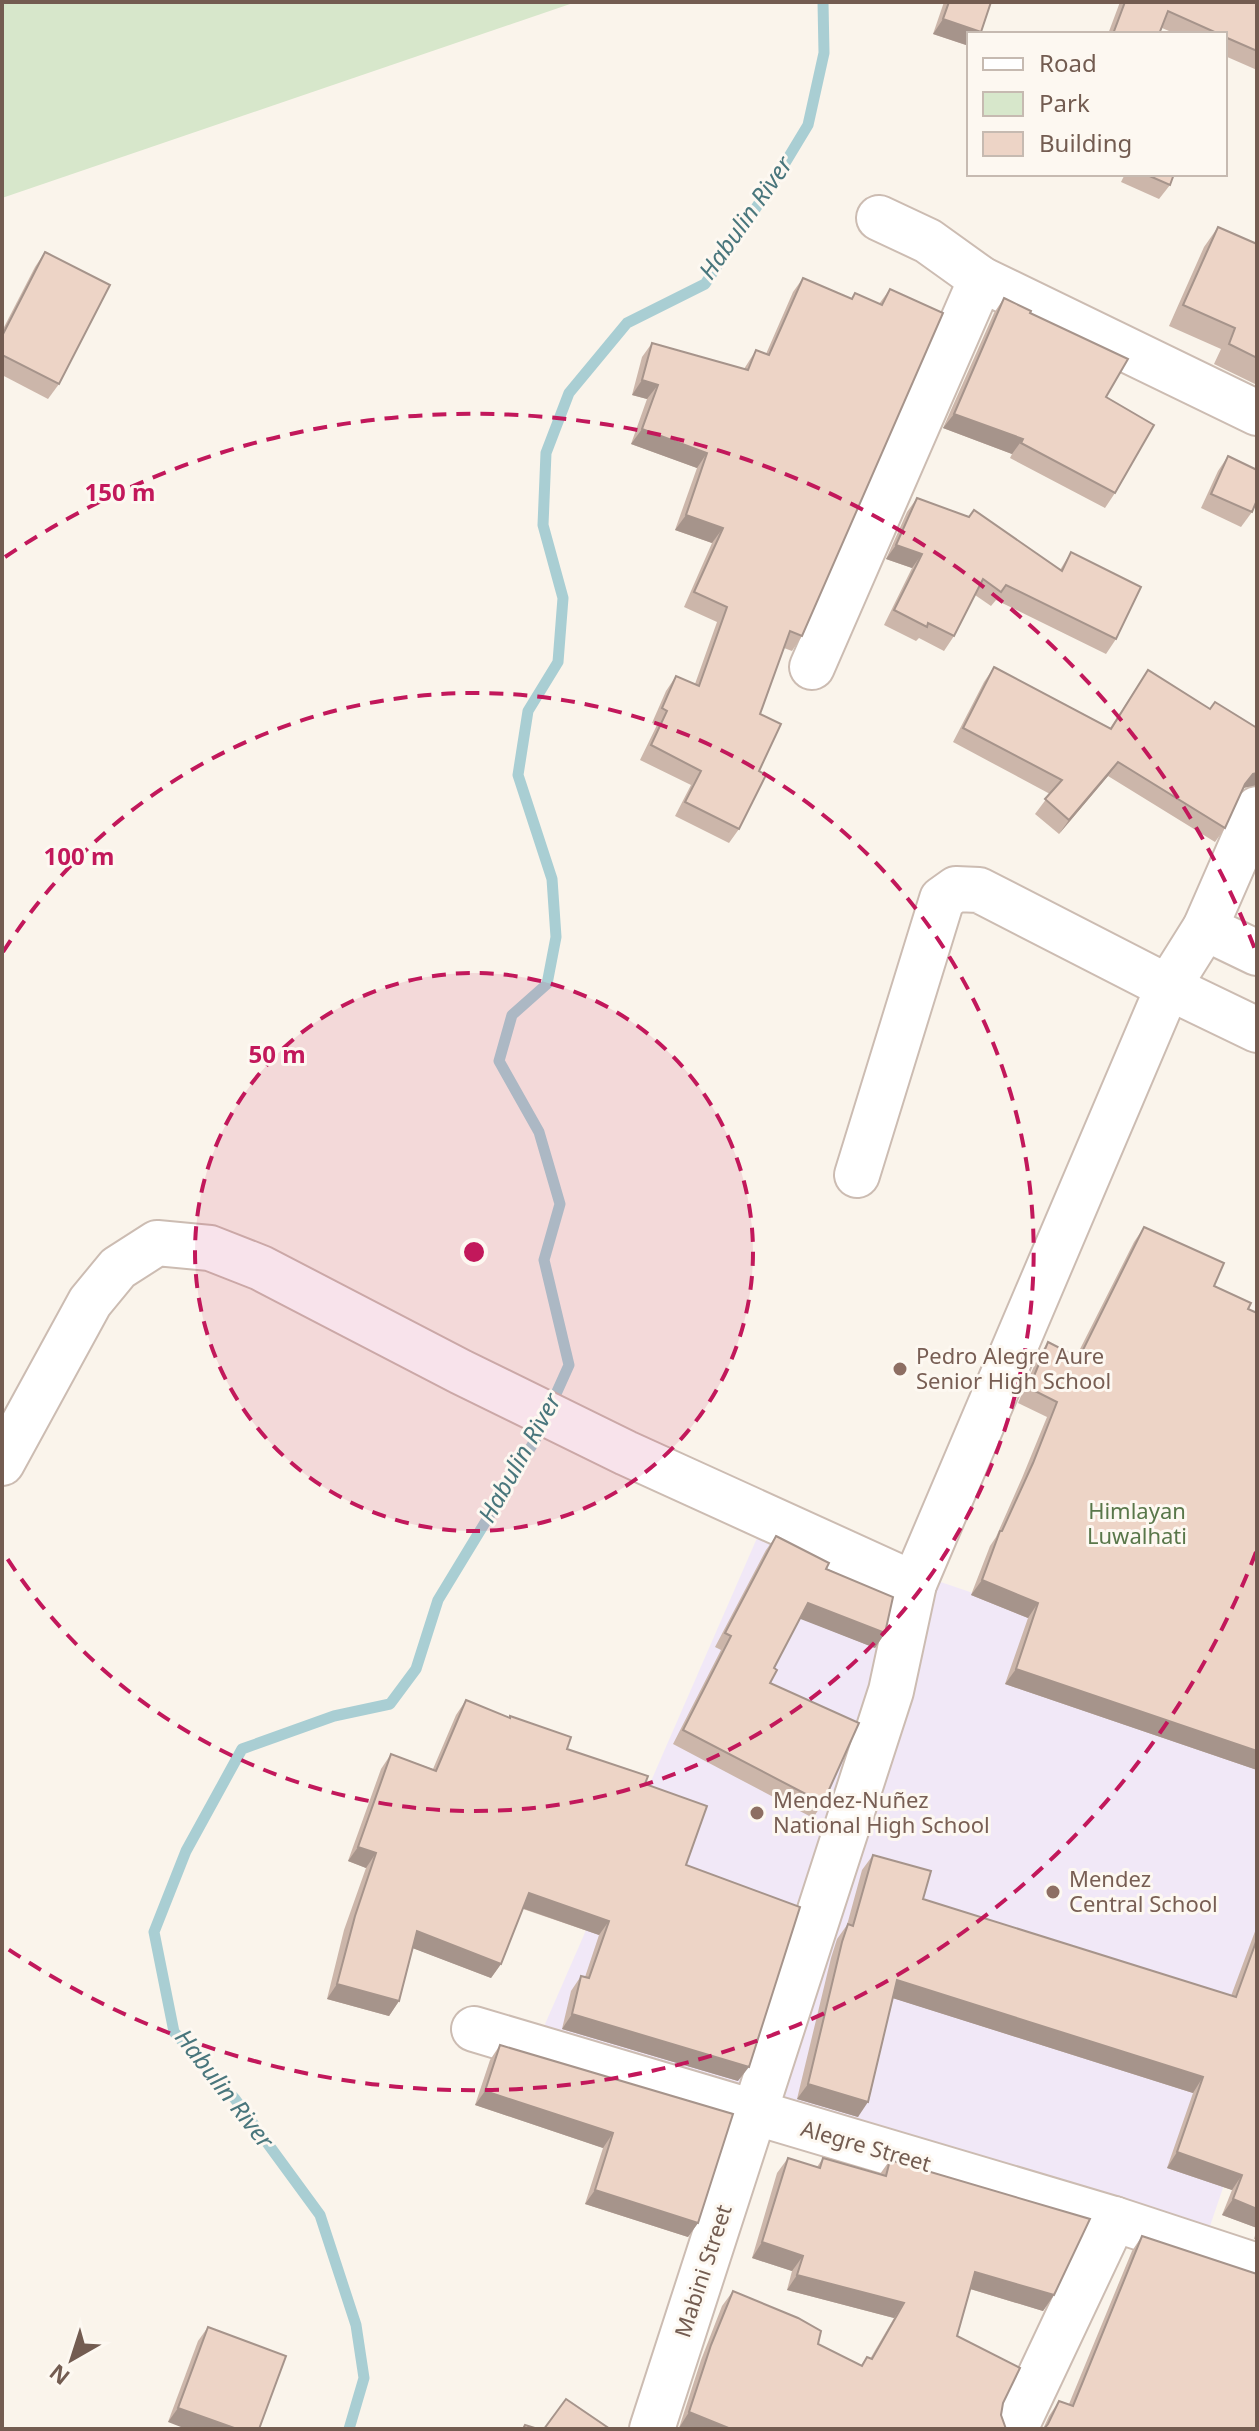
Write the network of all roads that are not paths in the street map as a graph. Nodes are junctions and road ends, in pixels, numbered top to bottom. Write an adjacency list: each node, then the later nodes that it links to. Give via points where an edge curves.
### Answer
1 (879, 218): 2 (street, via 928,241)
2 (981, 279): 3 (street); 4 (street)
3 (1257, 413)
4 (812, 667)
5 (1257, 809): 6 (street, Mabini Street)
6 (1205, 928): 7 (street); 8 (street, Mabini Street)
7 (1257, 953)
8 (1168, 987): 9 (street); 10 (street, via 979,890 956,889 942,899); 12 (street, Mabini Street)
9 (1257, 1030)
10 (857, 1175)
11 (2, 1463): 12 (street, via 90,1302 118,1268 157,1243 210,1248 261,1268 626,1453)
12 (914, 1584): 14 (street, Mabini Street, via 891,1691)
13 (474, 2029): 14 (street, Alegre Street)
14 (754, 2113): 15 (street, Alegre Street); 17 (street, Mabini Street)
15 (1114, 2219): 16 (street, Alegre Street); 18 (street)
16 (1257, 2266)
17 (652, 2429)
18 (1015, 2429)

